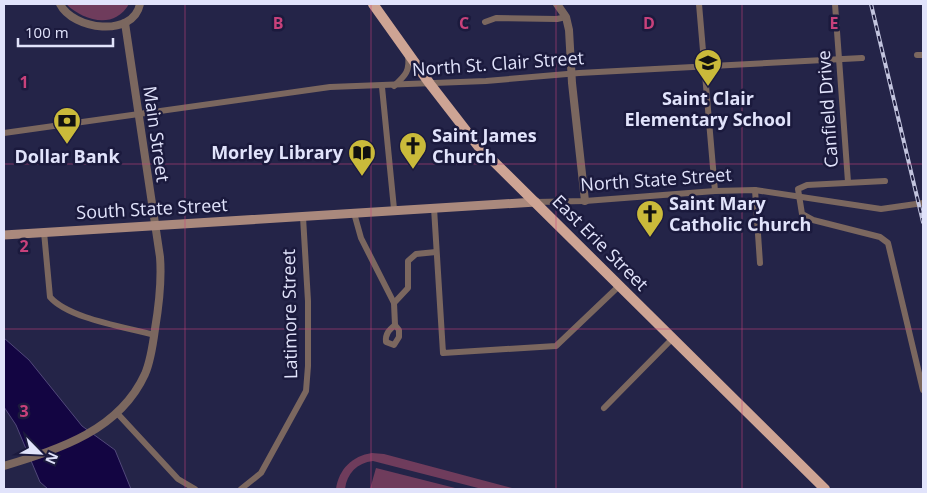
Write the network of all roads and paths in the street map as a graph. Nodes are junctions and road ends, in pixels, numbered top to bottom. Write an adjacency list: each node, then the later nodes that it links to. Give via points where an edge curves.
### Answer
1 (60, 4): 9 (street, via 69,16 93,26)
2 (140, 4): 9 (street, via 137,13)
3 (373, 4): 10 (main road, East Erie Street)
4 (557, 4): 7 (street)
5 (699, 4): 13 (street)
6 (835, 4): 11 (street, Canfield Drive)
7 (566, 17): 8 (street, via 496,18); 14 (street)
8 (485, 22)
9 (125, 23): 18 (street, Main Street)
10 (408, 53): 15 (main road, East Erie Street); 16 (street, via 410,68)
11 (839, 58): 12 (street, North St. Clair Street); 13 (street, North St. Clair Street); 21 (street, Canfield Drive)
12 (862, 58)
13 (705, 66): 14 (street, North St. Clair Street); 22 (street)
14 (572, 74): 15 (street, North St. Clair Street); 25 (street)
15 (430, 84): 16 (street, North St. Clair Street); 26 (main road, East Erie Street, via 478,146)
16 (394, 86): 17 (street, North St. Clair Street)
17 (382, 87): 18 (street, North St. Clair Street, via 321,88); 29 (street)
18 (137, 116): 19 (street, North St. Clair Street); 32 (street, Main Street)
19 (4, 133)
20 (885, 181): 21 (street)
21 (848, 182): 24 (street, via 807,185 798,189)
22 (715, 190): 23 (street, North State Street); 25 (street, North State Street)
23 (755, 190): 24 (street, North State Street); 36 (street)
24 (800, 197): 27 (street, North State Street, via 881,209); 42 (street, via 802,214 880,237 888,243)
25 (585, 201): 26 (street, North State Street)
26 (536, 202): 28 (main road, North State Street); 37 (main road, East Erie Street)
27 (923, 203)
28 (434, 208): 29 (main road, North State Street); 35 (street)
29 (394, 209): 30 (main road, North State Street)
30 (354, 213): 31 (main road, North State Street); 38 (street, via 361,238)
31 (303, 217): 32 (main road, South State Street); 47 (street, Latimore Street, via 308,301 306,391 271,457 260,473)
32 (155, 225): 33 (main road, South State Street); 40 (street, Main Street, via 161,295)
33 (44, 232): 34 (main road, South State Street); 40 (street, via 50,297 57,305)
34 (4, 234)
35 (436, 252): 37 (street, via 443,353 556,346); 38 (street, via 416,254 408,261 408,288)
36 (760, 263)
37 (619, 286): 41 (main road, East Erie Street)
38 (394, 303): 39 (street)
39 (394, 325)
40 (154, 335): 44 (street, Main Street, via 146,373)
41 (672, 339): 43 (street); 48 (main road, East Erie Street)
42 (923, 390)
43 (604, 408)
44 (117, 413): 45 (street, Main Street, via 88,435); 46 (street, via 178,478)
45 (4, 466)
46 (195, 489)
47 (241, 489)
48 (824, 489)

